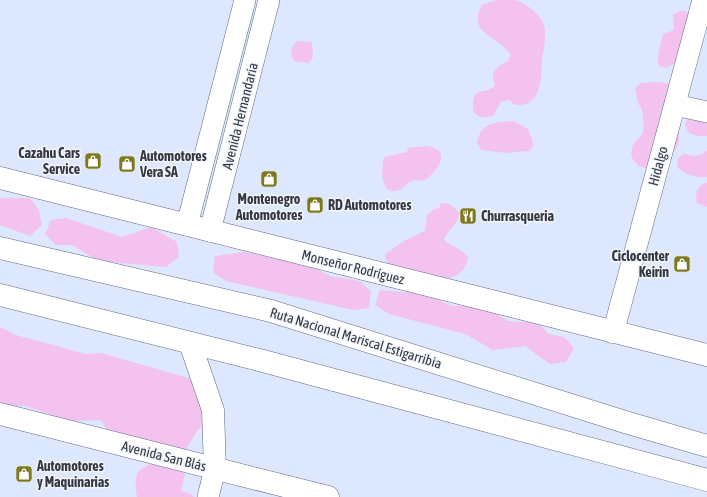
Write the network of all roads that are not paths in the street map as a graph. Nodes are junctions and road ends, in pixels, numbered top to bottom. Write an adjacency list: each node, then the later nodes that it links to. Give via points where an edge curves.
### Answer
1 (245, 0): 7 (street, Avenida Hernandaria)
2 (269, 0): 8 (street, Avenida Hernandaria)
3 (703, 0): 4 (street, Hidalgo)
4 (675, 105): 5 (street); 11 (street, Hidalgo)
5 (707, 112)
6 (0, 178): 7 (main road, Monseñor Rodríguez)
7 (187, 225): 8 (main road, Monseñor Rodríguez)
8 (210, 231): 11 (main road, Monseñor Rodríguez)
9 (0, 248): 15 (main road, Ruta Nacional Mariscal Estigarribia, via 271,311)
10 (0, 295): 12 (main road)
11 (613, 333): 13 (main road, Monseñor Rodríguez)
12 (190, 343): 16 (main road, via 213,410); 17 (main road)
13 (707, 355)
14 (0, 414): 16 (main road, Avenida San Blás)
15 (707, 446)
16 (215, 469): 18 (street); 19 (main road, Avenida San Blás)
17 (707, 480)
18 (208, 497)
19 (328, 497)

